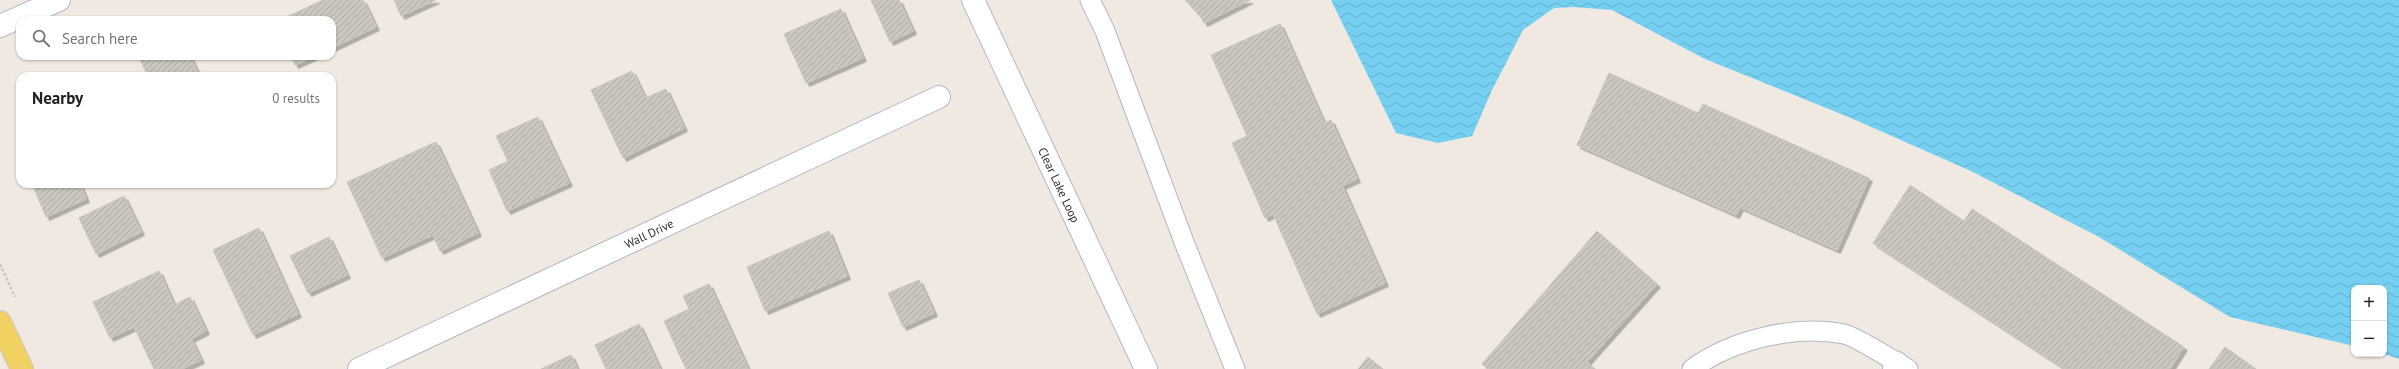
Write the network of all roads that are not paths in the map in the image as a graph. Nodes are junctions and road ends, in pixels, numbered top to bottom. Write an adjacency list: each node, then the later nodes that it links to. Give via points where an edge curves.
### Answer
1 (59, 0): 4 (street)
2 (973, 0): 12 (street, Clear Lake Loop)
3 (1090, 0): 13 (lane, via 1105,31 1184,242)
4 (23, 16)
5 (16, 19): 6 (street)
6 (0, 26)
7 (939, 97): 11 (street, Wall Drive)
8 (0, 322): 10 (main road)
9 (1900, 367): 14 (lane, via 1845,334 1805,330 1785,332 1744,343)
10 (22, 369)
11 (359, 369)
12 (1146, 369)
13 (1235, 369)
14 (1692, 369)

